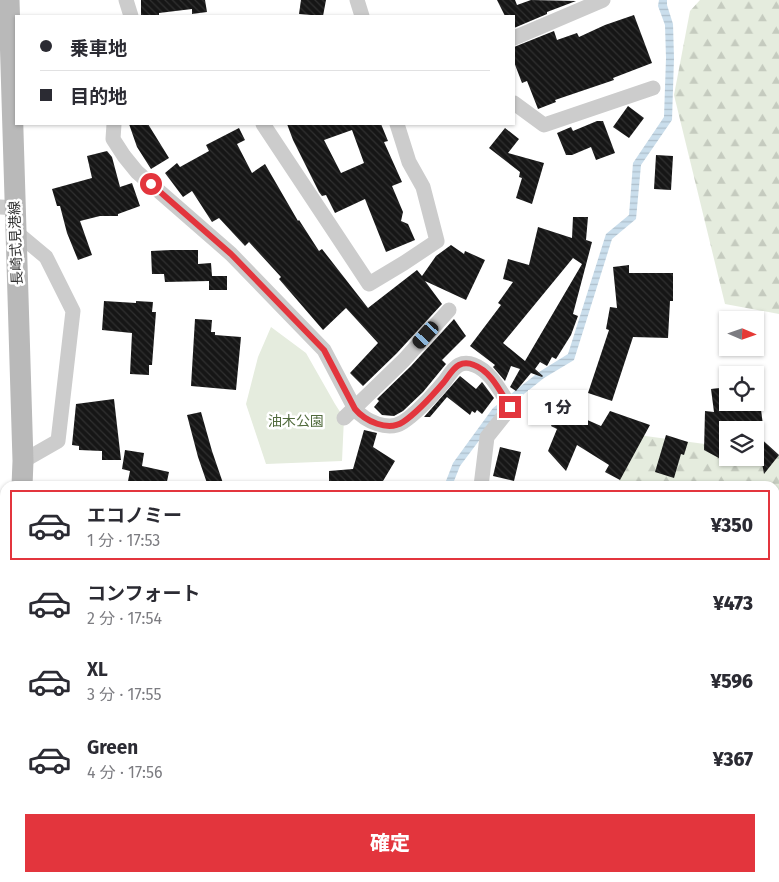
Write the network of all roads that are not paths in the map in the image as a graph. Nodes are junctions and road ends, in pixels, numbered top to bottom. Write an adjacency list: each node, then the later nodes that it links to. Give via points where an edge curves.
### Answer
1 (9, 0): 13 (main road, 長崎式見港線)
2 (126, 0): 5 (street)
3 (357, 0): 6 (street)
4 (603, 0): 7 (street)
5 (131, 15)
6 (362, 15)
7 (515, 38)
8 (653, 88): 9 (street, via 544,125)
9 (515, 103)
10 (114, 125): 16 (street, via 113,139 138,172 231,254 324,350)
11 (264, 125): 12 (street, via 369,284 438,241 423,187 409,162)
12 (396, 125)
13 (8, 208): 14 (main road, 長崎式見港線)
14 (16, 232): 17 (main road, 長崎式見港線); 17 (street, via 46,257 73,312 58,441)
15 (449, 310): 16 (street)
16 (350, 414): 19 (street, via 377,424 402,424 458,365 476,365 492,378 510,407 487,437)
17 (23, 461): 18 (main road, 長崎式見港線)
18 (22, 481)
19 (481, 481)

